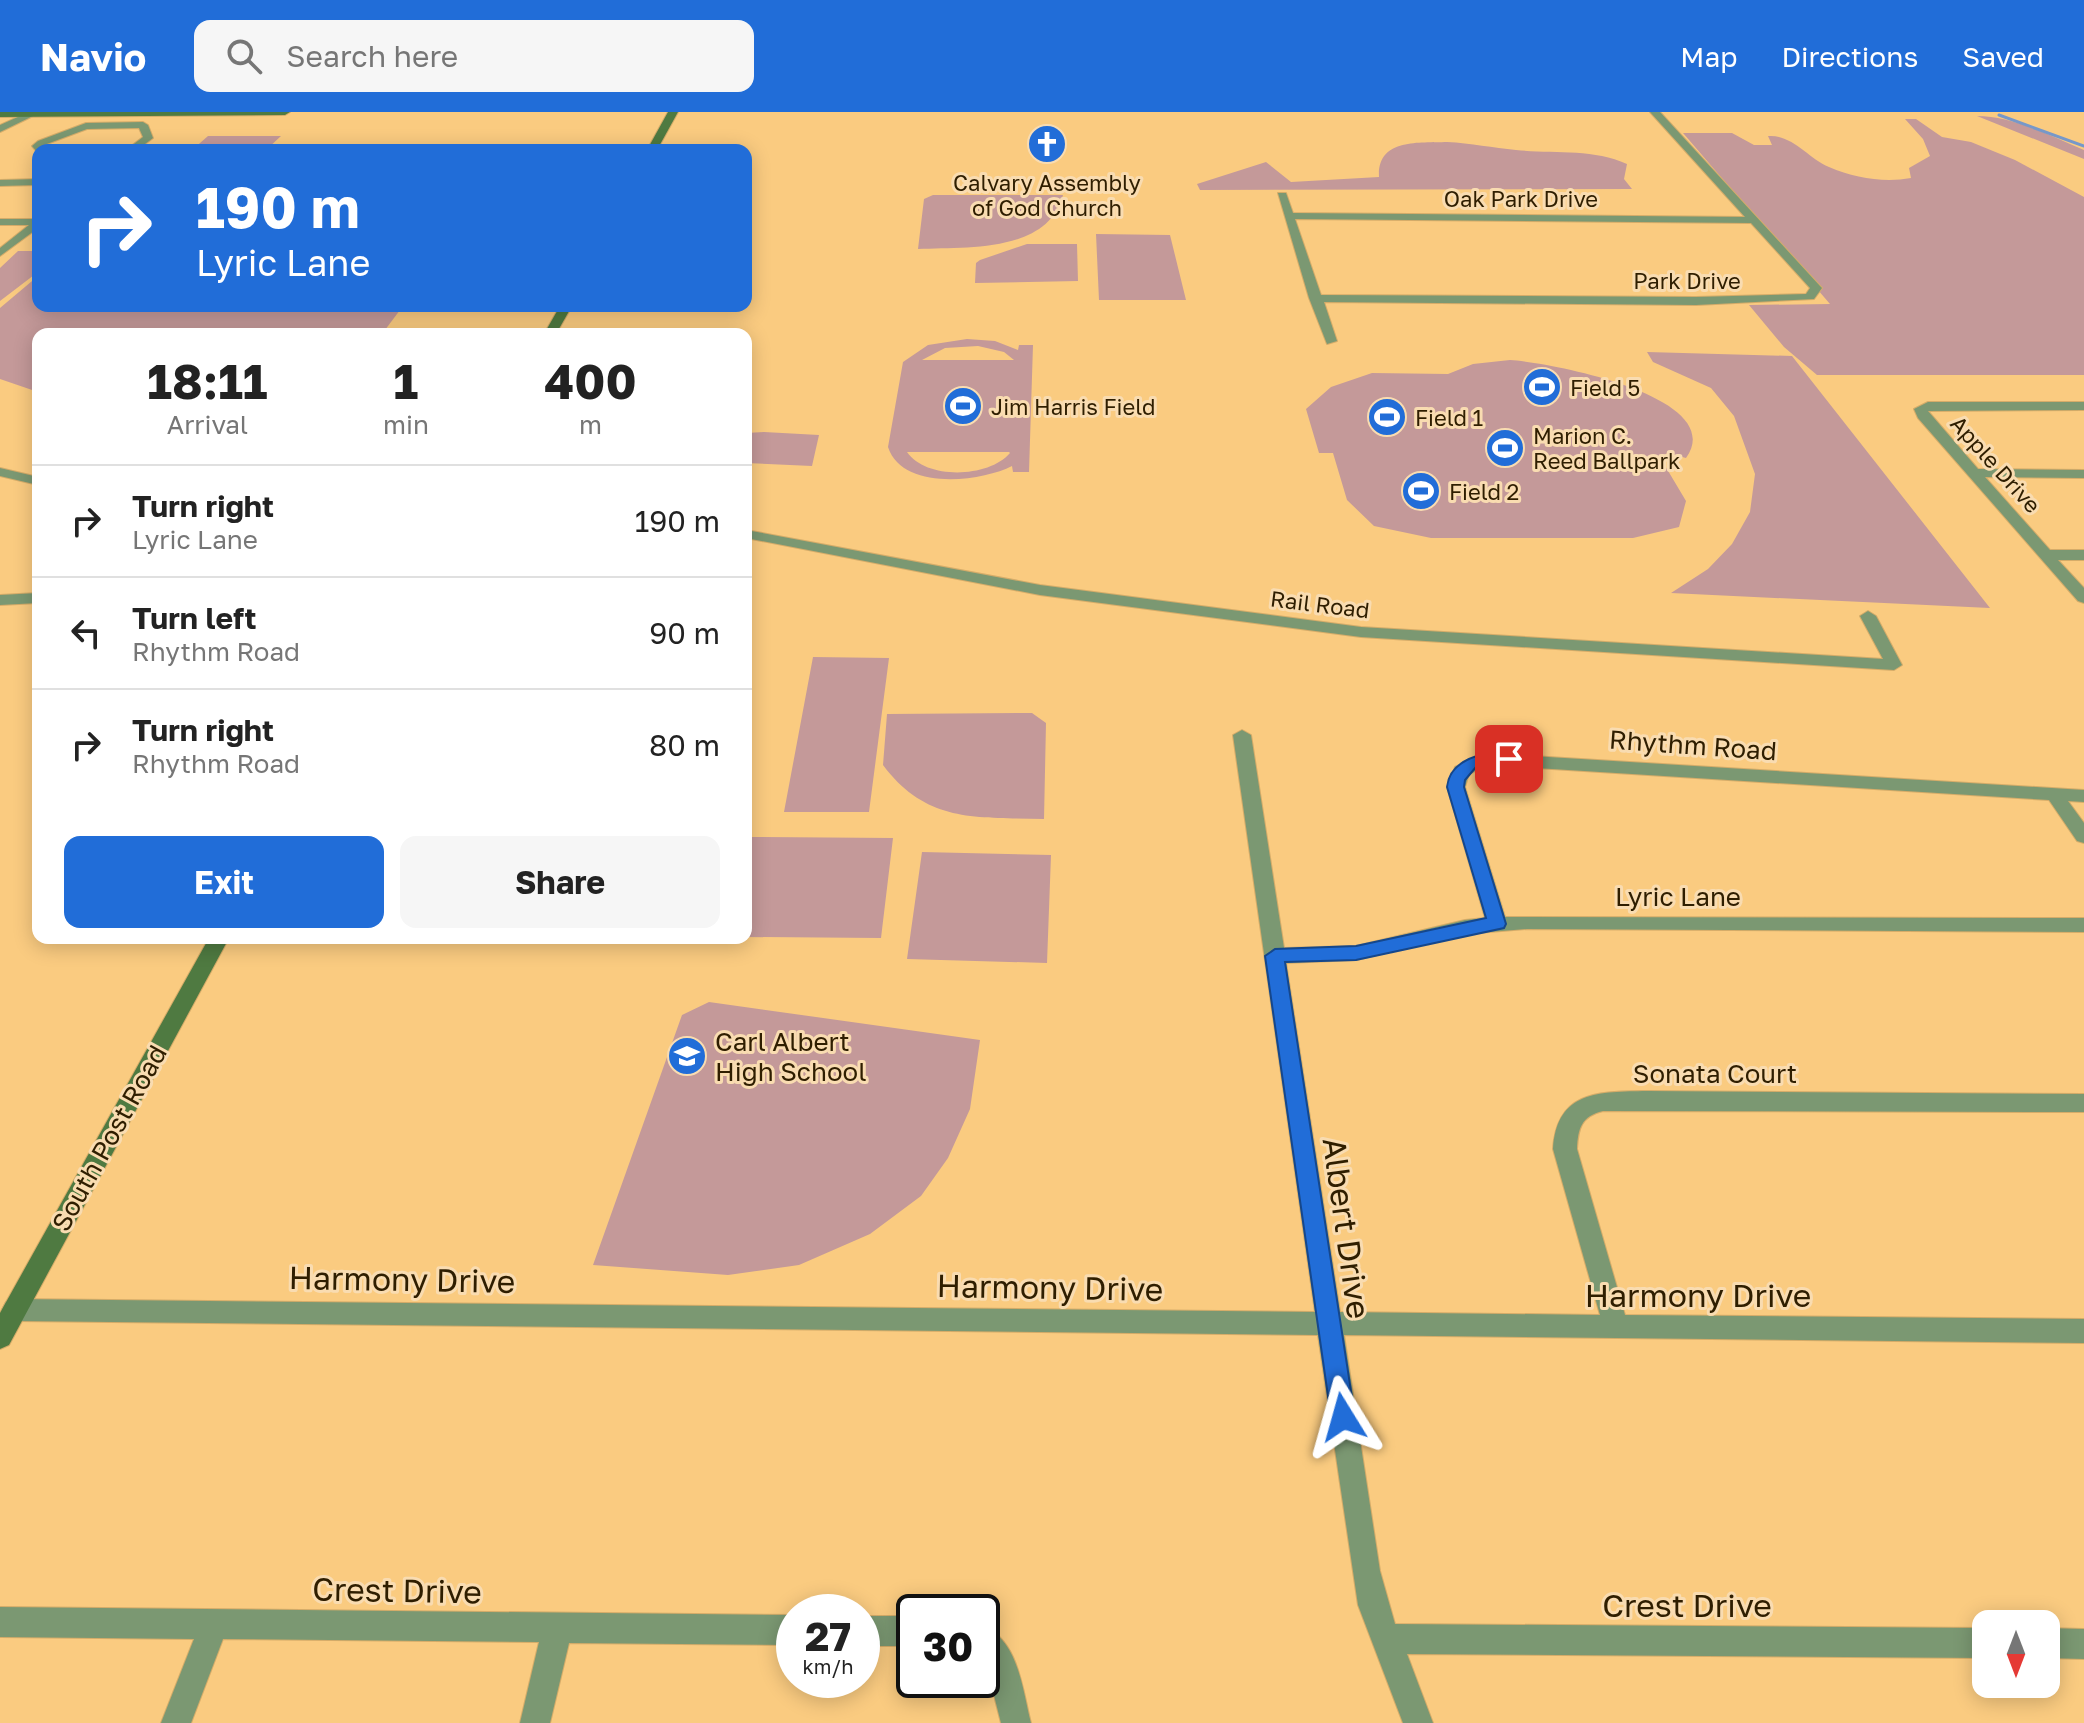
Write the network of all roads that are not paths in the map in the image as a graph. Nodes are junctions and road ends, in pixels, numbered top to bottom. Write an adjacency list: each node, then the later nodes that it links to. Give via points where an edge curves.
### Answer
1 (207, 112): 2 (main road); 5 (main road)
2 (285, 112)
3 (673, 112): 12 (main road)
4 (1655, 112): 19 (street, Park Drive)
5 (134, 113): 7 (main road); 8 (street)
6 (0, 114): 7 (main road)
7 (32, 114): 9 (street)
8 (115, 124): 10 (street, via 76,129); 11 (street, via 143,125 148,130)
9 (0, 129)
10 (40, 144)
11 (143, 144)
12 (655, 144)
13 (32, 170): 16 (street)
14 (32, 182): 16 (street)
15 (0, 183): 16 (street)
16 (14, 183)
17 (1282, 195): 18 (street)
18 (1289, 216): 19 (street, Oak Park Drive); 24 (street)
19 (1753, 220): 24 (street, Park Drive, via 1816,288 1810,297)
20 (0, 222): 21 (street)
21 (32, 223)
22 (32, 228): 23 (street)
23 (0, 253)
24 (1315, 298): 25 (street)
25 (1331, 341)
26 (2084, 406): 28 (street, Apple Drive, via 1921,409)
27 (0, 472): 30 (street)
28 (1975, 473): 29 (street); 32 (street, Apple Drive)
29 (2084, 474)
30 (32, 480)
31 (752, 535): 37 (street, Rail Road, via 1040,590 1361,632 1894,665)
32 (2047, 555): 33 (street); 35 (street, Apple Drive)
33 (2084, 555)
34 (32, 598): 36 (street)
35 (2084, 598)
36 (0, 600)
37 (1868, 616)
38 (1242, 735): 45 (street, Albert Drive)
39 (2054, 794): 40 (street, Rhythm Road); 41 (street); 42 (street, Rhythm Road, via 1476,760 1461,771 1456,787)
40 (2084, 796)
41 (2084, 837)
42 (1497, 924): 43 (street, Lyric Lane); 45 (street, Lyric Lane, via 1356,953)
43 (2084, 925)
44 (216, 944): 47 (main road, South Post Road)
45 (1275, 956): 48 (street, Albert Drive)
46 (2084, 1103): 49 (street, Sonata Court, via 1647,1100 1586,1105 1564,1131 1565,1149)
47 (15, 1310): 48 (street, Harmony Drive); 51 (main road, South Post Road)
48 (1329, 1325): 49 (street, Harmony Drive); 56 (street, Albert Drive, via 1366,1571)
49 (1616, 1328): 50 (street, Harmony Drive)
50 (2084, 1331)
51 (0, 1337)
52 (0, 1622): 53 (street, Crest Drive)
53 (214, 1624): 54 (street, Crest Drive); 61 (street)
54 (558, 1627): 55 (street, Crest Drive); 62 (street)
55 (776, 1630)
56 (1387, 1639): 57 (street, Crest Drive); 64 (street, Albert Drive)
57 (1972, 1643)
58 (2060, 1643): 59 (street)
59 (2084, 1644)
60 (1000, 1660): 63 (street)
61 (176, 1723)
62 (535, 1723)
63 (1016, 1723)
64 (1418, 1723)

